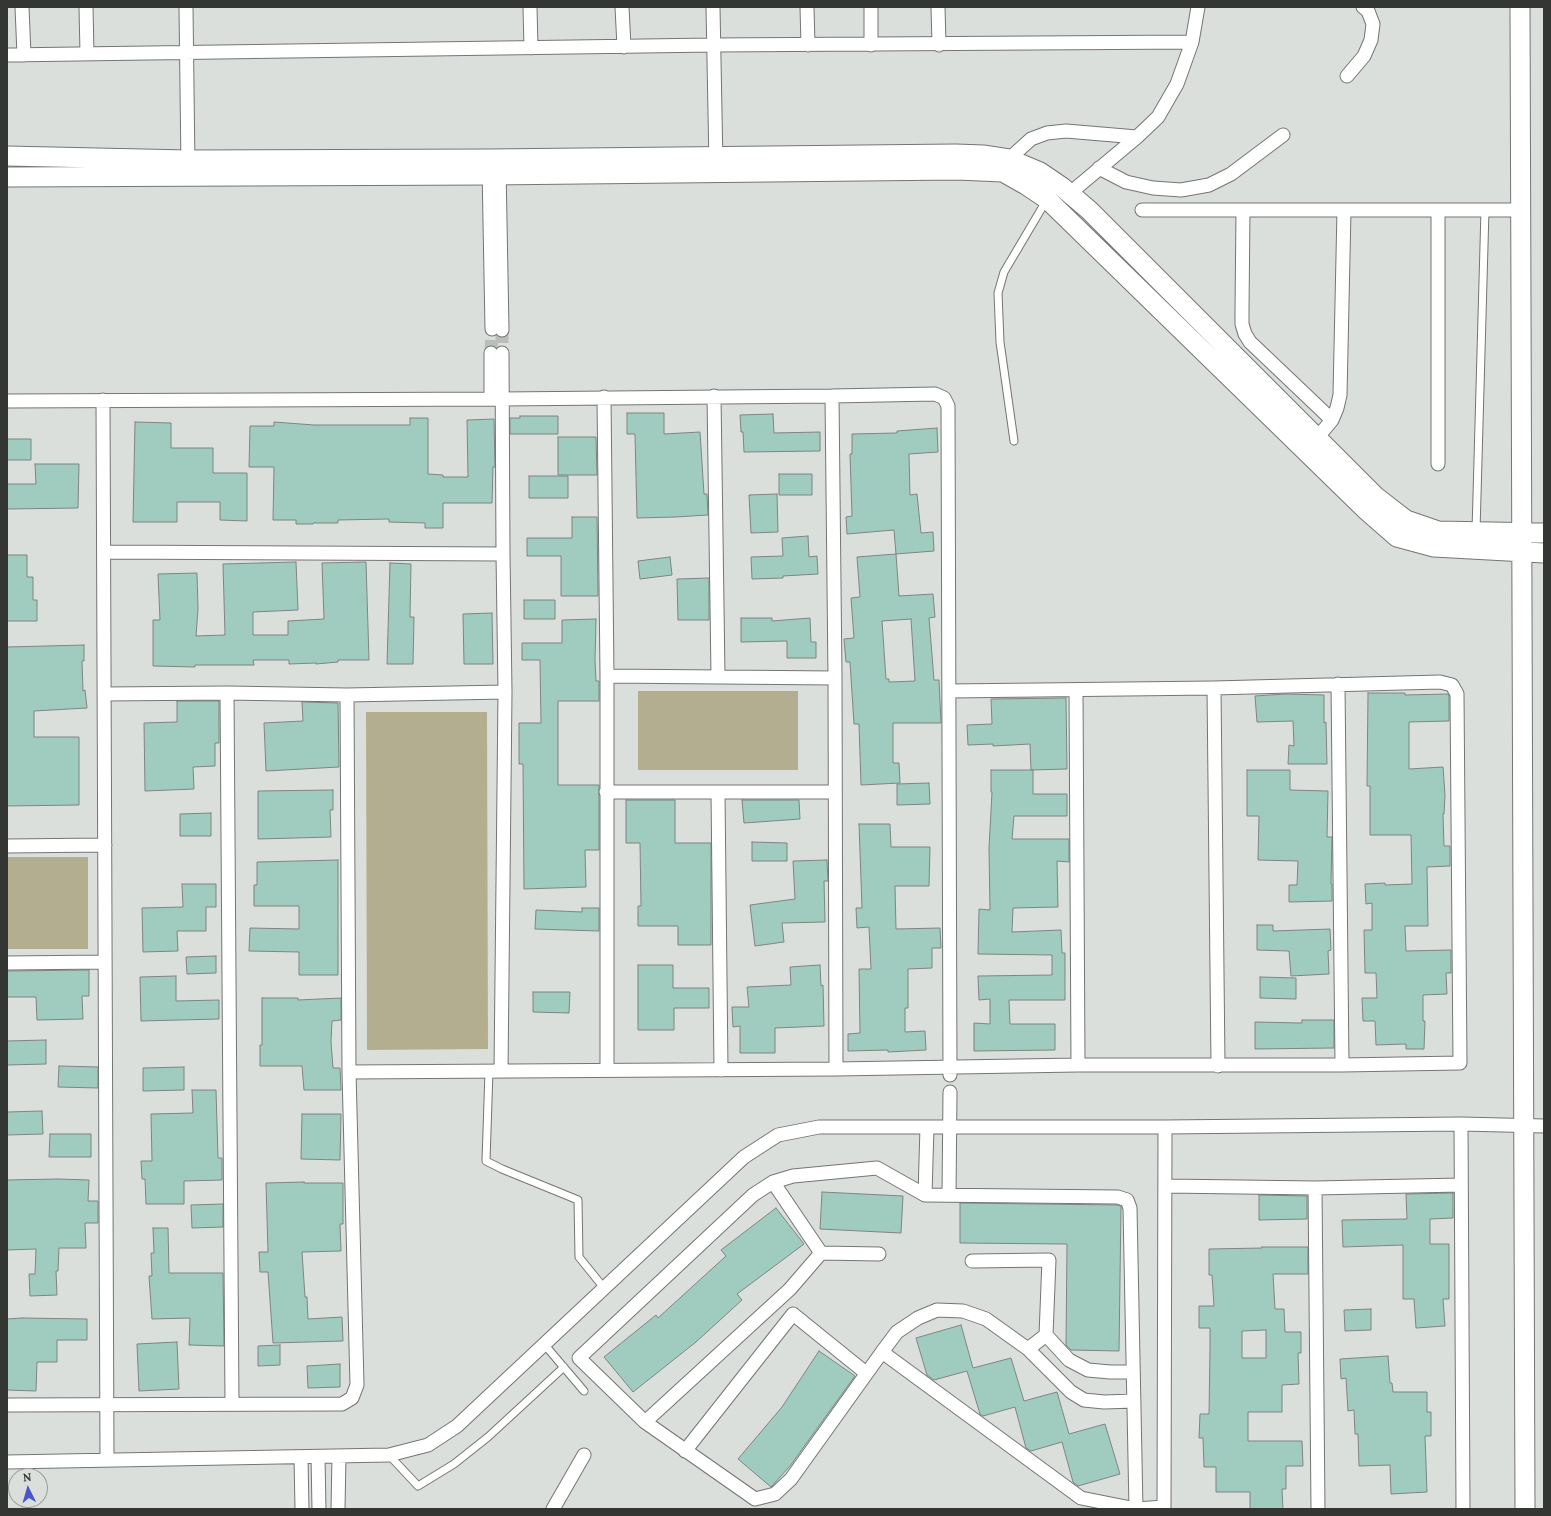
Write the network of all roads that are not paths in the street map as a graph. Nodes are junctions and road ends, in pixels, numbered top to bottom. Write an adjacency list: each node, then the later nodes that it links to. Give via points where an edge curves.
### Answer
1 (22, 7): 23 (street)
2 (86, 7): 21 (street)
3 (186, 7): 20 (street)
4 (530, 7): 19 (street)
5 (622, 7): 18 (street)
6 (713, 7): 15 (street)
7 (807, 7): 16 (street)
8 (871, 7): 17 (street)
9 (938, 7): 14 (street)
10 (1363, 7): 24 (street, via 1368,11 1373,24 1371,40 1364,56)
11 (1520, 7): 41 (street)
12 (1200, 8): 13 (street)
13 (1192, 42): 14 (street); 26 (street, via 1176,84 1158,117)
14 (938, 44): 17 (street)
15 (714, 45): 16 (street); 18 (street); 28 (street)
16 (808, 45): 17 (street)
17 (871, 45)
18 (624, 46): 19 (street)
19 (531, 48): 20 (street)
20 (186, 53): 21 (street); 31 (street)
21 (87, 54): 23 (street)
22 (7, 55): 23 (street)
23 (24, 55)
24 (1347, 76)
25 (1283, 135): 32 (street, via 1231,174 1209,185 1181,190 1153,188 1126,182)
26 (1137, 137): 29 (street, via 1066,131 1047,133 1031,139); 32 (street)
27 (7, 156): 31 (street)
28 (716, 164): 29 (street, via 956,154); 30 (street)
29 (1006, 166): 34 (street, via 1040,172 1062,186); 35 (street)
30 (494, 167): 31 (street); 42 (street)
31 (188, 168): 33 (street)
32 (1099, 168): 34 (street)
33 (7, 177)
34 (1069, 194): 51 (street, via 1090,210)
35 (1047, 199): 52 (lane, via 1004,272 998,293 1000,342); 58 (street, via 1397,538 1434,547)
36 (1142, 210): 37 (street)
37 (1243, 210): 38 (street); 50 (street, via 1242,324 1245,334 1250,342)
38 (1344, 210): 39 (street); 50 (street, via 1340,395)
39 (1438, 210): 40 (street); 53 (street)
40 (1485, 210): 41 (street); 54 (lane)
41 (1521, 210): 55 (street)
42 (497, 330)
43 (496, 353): 47 (street)
44 (714, 396): 45 (street); 46 (street); 62 (street)
45 (832, 396): 63 (street); 67 (street, via 935,394 944,398 948,406)
46 (604, 397): 47 (street); 61 (street)
47 (496, 399): 48 (street); 60 (street)
48 (103, 400): 49 (street); 57 (street)
49 (7, 401)
50 (1332, 420): 51 (street)
51 (1317, 438): 54 (street, via 1374,496 1406,520 1438,531)
52 (1014, 441)
53 (1438, 464)
54 (1476, 532): 55 (street)
55 (1522, 533): 56 (street); 58 (street)
56 (1544, 533)
57 (104, 552): 60 (street); 70 (street)
58 (1522, 552): 59 (street); 94 (street)
59 (1544, 553)
60 (502, 554): 68 (street)
61 (607, 676): 62 (street); 72 (street)
62 (718, 676): 63 (street)
63 (835, 678): 74 (street)
64 (1338, 684): 65 (street); 81 (street); 81 (street, via 1440,682 1452,685 1457,694 1460,1063)
65 (1214, 688): 66 (street); 80 (street)
66 (1076, 690): 67 (street); 79 (street)
67 (949, 691): 85 (street)
68 (505, 692): 71 (street); 86 (street)
69 (227, 693): 70 (street); 71 (street); 115 (street)
70 (104, 694): 75 (street)
71 (347, 695): 87 (street)
72 (606, 792): 73 (street); 83 (street)
73 (718, 792): 74 (street); 84 (street)
74 (834, 792): 82 (street)
75 (105, 845): 76 (street); 77 (street)
76 (7, 846)
77 (105, 962): 78 (street); 114 (street)
78 (7, 963)
79 (1078, 1065): 80 (street); 85 (street)
80 (1218, 1066): 81 (street)
81 (1342, 1066)
82 (836, 1069): 84 (street); 85 (street)
83 (606, 1070): 84 (street); 86 (street)
84 (721, 1070)
85 (950, 1070)
86 (495, 1071): 87 (street); 104 (lane, via 486,1161 578,1200 579,1257)
87 (349, 1072): 115 (street, via 357,1385 352,1398 342,1404)
88 (950, 1092): 92 (street)
89 (1461, 1124): 93 (street); 94 (street); 96 (street)
90 (1544, 1126): 94 (street)
91 (927, 1127): 92 (street); 99 (street); 104 (street, via 819,1127 778,1136 744,1157)
92 (950, 1127): 93 (street); 100 (street)
93 (1165, 1127): 97 (street)
94 (1524, 1127): 134 (street)
95 (774, 1182): 99 (street, via 793,1176 877,1168); 101 (street); 117 (street, via 753,1195 579,1358)
96 (1461, 1185): 98 (street); 133 (street)
97 (1166, 1186): 98 (street); 126 (street)
98 (1315, 1188): 132 (street)
99 (925, 1195): 100 (street)
100 (949, 1195): 111 (street, via 1118,1197 1127,1200 1130,1208)
101 (821, 1252): 102 (street); 117 (street, via 779,1299)
102 (879, 1254)
103 (972, 1261): 105 (street, via 1049,1260)
104 (604, 1288): 106 (street)
105 (1046, 1335): 107 (street); 111 (street, via 1069,1360 1088,1370)
106 (544, 1344): 109 (lane); 119 (street, via 457,1426 428,1445)
107 (1028, 1349): 108 (street, via 986,1319 963,1311 937,1310 918,1318 897,1332); 113 (street, via 1071,1392 1084,1400)
108 (882, 1352): 110 (street); 131 (street, via 1081,1498)
109 (564, 1367): 112 (lane); 119 (lane, via 488,1437 454,1464 418,1486)
110 (866, 1372): 118 (street, via 790,1480 775,1494 755,1499); 118 (street, via 793,1314)
111 (1133, 1372): 113 (street)
112 (584, 1391)
113 (1134, 1401): 131 (street)
114 (107, 1404): 115 (street); 116 (street); 124 (street)
115 (232, 1404)
116 (7, 1405)
117 (645, 1422): 118 (street)
118 (685, 1451)
119 (389, 1455): 121 (street)
120 (584, 1455): 130 (street)
121 (339, 1456): 123 (street); 129 (street)
122 (301, 1457): 123 (street); 124 (street); 127 (street)
123 (318, 1457): 128 (street)
124 (107, 1460): 125 (street)
125 (7, 1462)
126 (1164, 1508): 131 (street)
127 (302, 1509)
128 (319, 1509)
129 (338, 1509)
130 (552, 1509)
131 (1136, 1509)
132 (1318, 1509)
133 (1463, 1509)
134 (1525, 1509)

